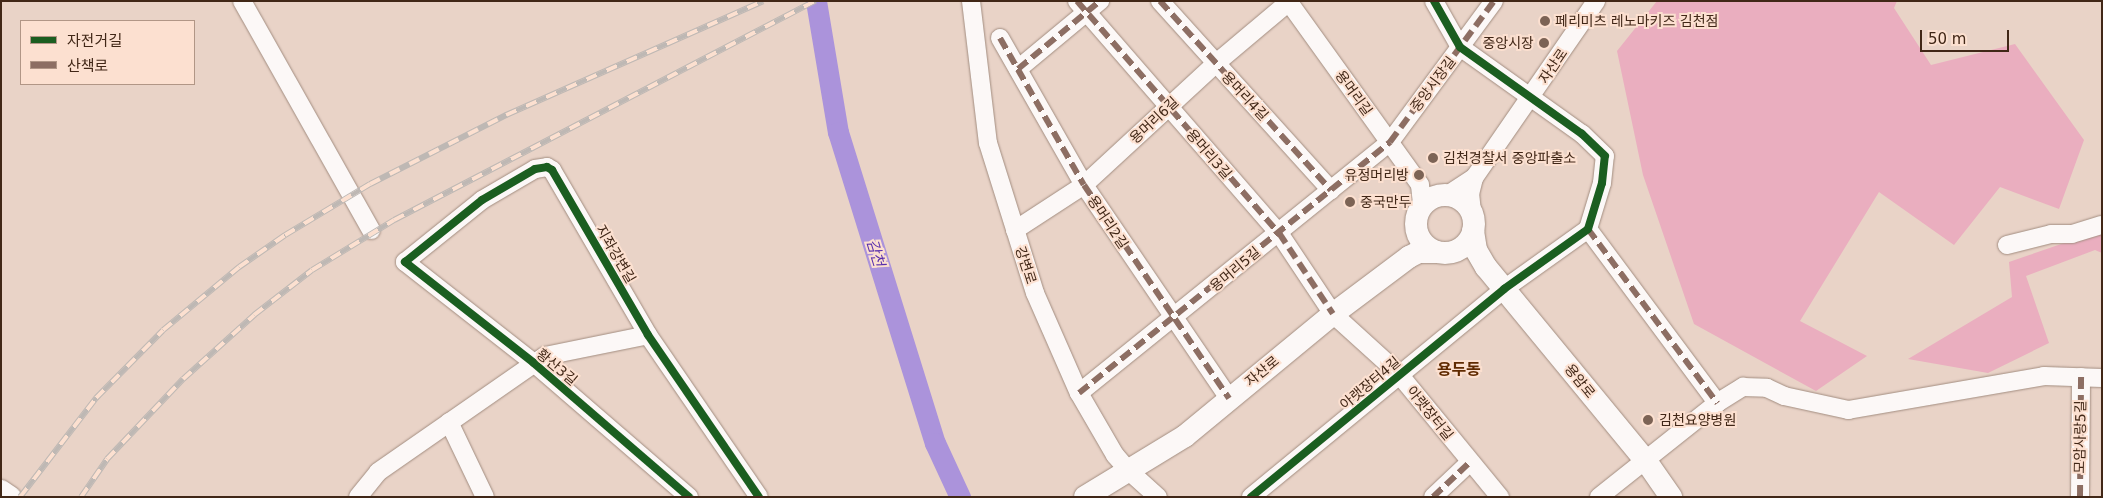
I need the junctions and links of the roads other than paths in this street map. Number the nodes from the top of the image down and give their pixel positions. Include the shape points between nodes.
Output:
1 (242, 1) edge
2 (971, 1) edge
3 (1160, 1) edge
4 (1434, 1) edge
5 (1494, 1) edge
6 (1596, 1) edge
7 (1289, 2) edge
8 (1088, 5) edge
9 (1000, 38) dead end
10 (1460, 47) junction
11 (1215, 64) junction
12 (1018, 69) junction
13 (1532, 98) junction
14 (1168, 108) junction
15 (1390, 142) junction
16 (1474, 178) junction
17 (1084, 185) junction
18 (1331, 190) junction
19 (1433, 195) junction
20 (1473, 221) junction
21 (2102, 225) edge
22 (1588, 229) junction
23 (371, 230) dead end
24 (1015, 230) junction
25 (1417, 232) junction
26 (1279, 233) junction
27 (2007, 245) dead end
28 (1445, 252) junction
29 (1409, 257) junction
30 (405, 262) joint
31 (1486, 267) junction
32 (1504, 289) junction
33 (1333, 314) junction
34 (1174, 320) junction
35 (648, 335) junction
36 (534, 363) junction
37 (1399, 374) junction
38 (2081, 377) junction
39 (2102, 378) edge
40 (1079, 393) junction
41 (1229, 398) junction
42 (1717, 403) junction
43 (450, 422) junction
44 (1646, 461) junction
45 (1470, 462) junction
46 (1120, 477) junction
47 (1, 491) edge
48 (10, 497) edge
49 (358, 497) edge
50 (485, 497) edge
51 (689, 497) edge
52 (759, 497) edge
53 (1085, 497) edge
54 (1158, 497) edge
55 (1251, 497) edge
56 (1433, 497) edge
57 (1500, 497) edge
58 (1599, 497) edge
59 (1671, 497) edge
60 (2080, 497) edge

1 - 23 street
2 - 24 street, 강변로 via 988,143
3 - 11 street, 용머리4길
4 - 10 street
5 - 10 street, 중앙시장길
6 - 13 street, 자산로
7 - 11 street, 용머리6길
7 - 15 street, 용머리길
8 - 12 street
8 - 14 street, 용머리3길
9 - 12 street, 용머리2길
10 - 13 street
10 - 15 street, 중앙시장길
11 - 14 street, 용머리6길
11 - 18 street, 용머리4길
12 - 17 street, 용머리2길
13 - 16 street, 자산로
13 - 22 street via 1582,134 1605,156 1602,184
14 - 17 street, 용머리6길
14 - 26 street, 용머리3길
15 - 18 street, 용머리5길
15 - 19 street, 용머리길
16 - 19 street
16 - 20 street via 1470,194
17 - 24 street, 용머리6길
17 - 34 street, 용머리2길
18 - 26 street, 용머리5길
19 - 20 main road via 1466,203
19 - 25 main road via 1417,214
20 - 28 main road via 1469,240
20 - 31 main road via 1476,250
21 - 27 street via 2072,234 2051,234
22 - 32 street, 아랫장터4길
22 - 42 street
24 - 40 street, 강변로 via 1036,293
25 - 28 main road via 1421,241
25 - 29 main road
26 - 33 street, 용머리3길
26 - 34 street, 용머리5길
28 - 29 main road via 1419,252
28 - 31 main road via 1466,254
29 - 33 main road, 자산로
30 - 35 street, 지좌강변길 via 482,200 535,169 547,167 556,174
30 - 36 street, 황산3길
31 - 32 main road, 용암로
32 - 37 street, 아랫장터4길
32 - 44 main road, 용암로
33 - 37 street, 아랫장터길
33 - 41 main road, 자산로
34 - 40 street, 용머리5길
34 - 41 street, 용머리2길
35 - 36 street via 545,356
35 - 52 street, 지좌강변길
36 - 43 street
36 - 51 street, 황산3길
37 - 45 street, 아랫장터길
37 - 55 street, 아랫장터4길
38 - 39 street
38 - 42 street via 2044,376 1848,410 1784,396 1767,388 1743,387
38 - 60 street, 모암사랑5길
40 - 46 street, 강변로
41 - 46 main road, 자산로 via 1185,436
42 - 44 street
43 - 49 street via 378,472
43 - 50 street
44 - 58 street
44 - 59 main road, 용암로
45 - 56 street
45 - 57 street, 아랫장터길
46 - 53 main road, 자산로
46 - 54 street, 강변로
47 - 48 main road

